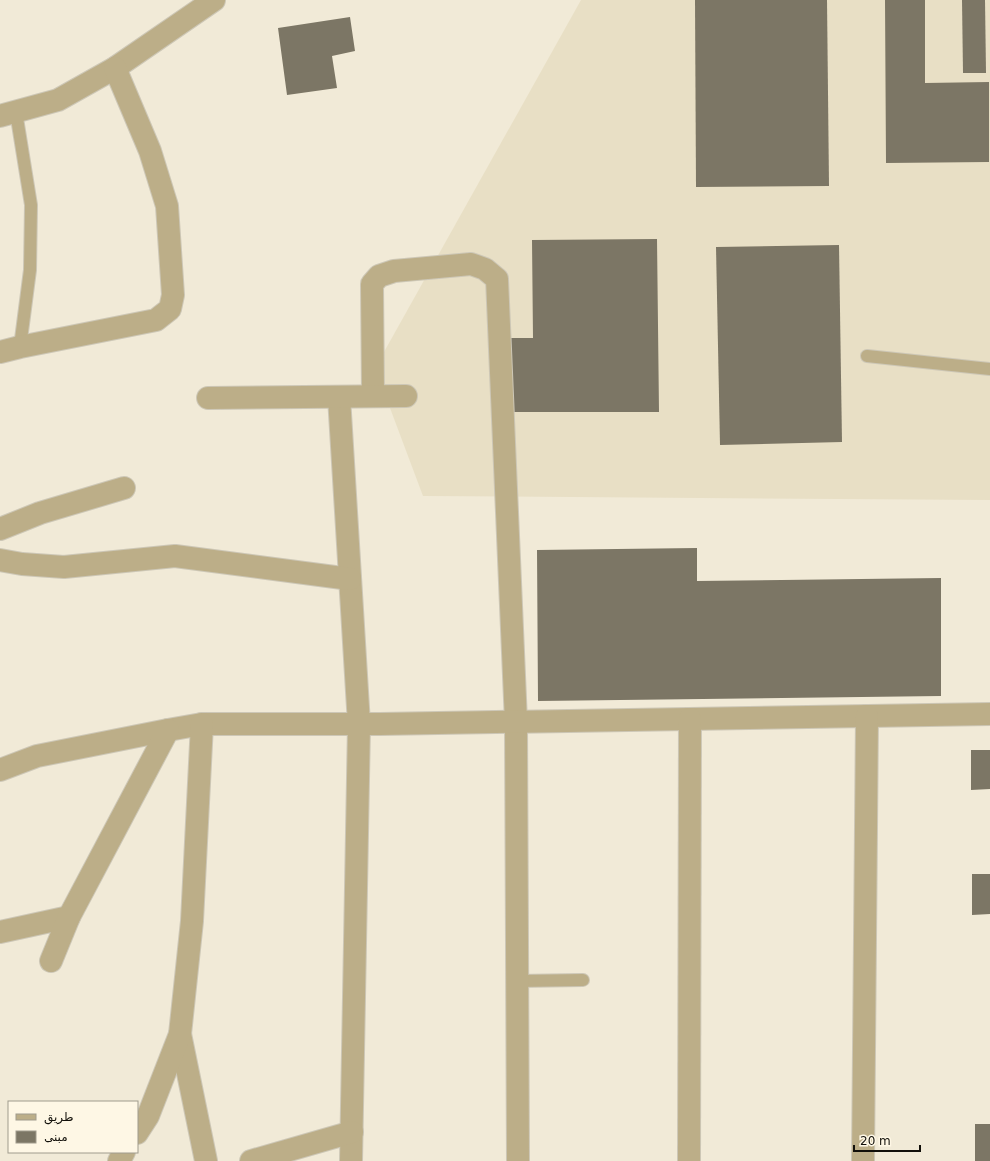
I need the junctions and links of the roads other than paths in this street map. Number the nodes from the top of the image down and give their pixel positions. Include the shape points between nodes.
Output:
1 (214, 0) edge
2 (115, 68) junction
3 (8, 114) edge
4 (10, 349) edge
5 (867, 356) dead end
6 (990, 369) edge
7 (373, 396) junction
8 (406, 396) dead end
9 (339, 397) junction
10 (208, 398) dead end
11 (124, 488) dead end
12 (0, 529) edge
13 (0, 560) edge
14 (350, 579) junction
15 (990, 714) edge
16 (867, 716) junction
17 (690, 719) junction
18 (516, 722) junction
19 (202, 724) junction
20 (359, 724) junction
21 (168, 730) junction
22 (0, 770) edge
23 (69, 917) junction
24 (0, 932) edge
25 (51, 961) dead end
26 (583, 980) dead end
27 (517, 981) junction
28 (180, 1034) junction
29 (138, 1131) edge
30 (352, 1132) junction
31 (206, 1161) edge
32 (251, 1161) edge
33 (352, 1161) edge
34 (518, 1161) edge
35 (689, 1161) edge
36 (863, 1161) edge

1 - 2 street
2 - 3 street via 58,100
2 - 4 street via 150,150 167,206 173,295 170,309 156,320
3 - 4 lane via 31,205 30,270
5 - 6 lane
7 - 8 street
7 - 9 street
7 - 18 street via 372,284 379,276 394,271 472,264 485,269 497,279
9 - 10 street
9 - 14 street
11 - 12 street via 40,513
13 - 14 street via 64,567 175,556
14 - 20 street
15 - 16 street
16 - 17 street
16 - 36 street
17 - 18 street
17 - 35 street
18 - 20 street
18 - 27 street
19 - 20 street
19 - 21 street
19 - 28 street via 192,921
20 - 30 street
21 - 22 street via 37,756
21 - 23 street
23 - 24 street
23 - 25 street
26 - 27 lane
27 - 34 street
28 - 29 street via 148,1116
28 - 31 street
30 - 32 street
30 - 33 street

